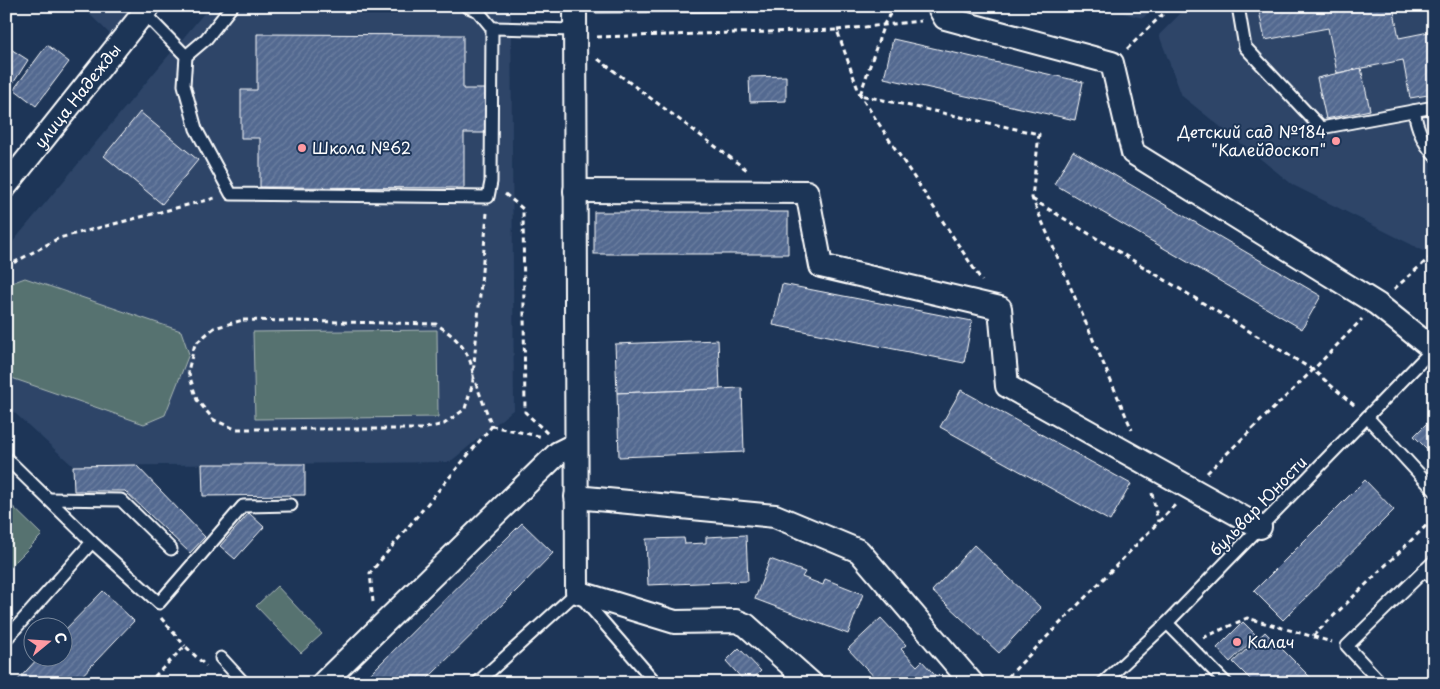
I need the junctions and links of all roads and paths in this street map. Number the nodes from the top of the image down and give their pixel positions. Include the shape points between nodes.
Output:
1 (232, 6) edge
2 (466, 6) edge
3 (575, 6) edge
4 (895, 6) edge
5 (1171, 6) edge
6 (1238, 6) edge
7 (146, 9) edge
8 (941, 12) edge
9 (884, 24) junction
10 (492, 28) junction
11 (837, 30) junction
12 (577, 34) junction
13 (186, 56) junction
14 (1112, 63) junction
15 (860, 95) junction
16 (1434, 107) edge
17 (1414, 110) junction
18 (1434, 155) edge
19 (491, 182) junction
20 (6, 186) edge
21 (576, 191) junction
22 (778, 192) junction
23 (231, 194) junction
24 (488, 197) junction
25 (1032, 198) junction
26 (1434, 254) edge
27 (6, 267) edge
28 (1377, 304) junction
29 (1000, 308) junction
30 (1434, 348) edge
31 (1313, 370) junction
32 (473, 376) junction
33 (1367, 417) junction
34 (492, 426) junction
35 (576, 444) junction
36 (6, 458) edge
37 (1146, 463) junction
38 (1191, 488) junction
39 (1434, 490) edge
40 (576, 497) junction
41 (49, 499) junction
42 (291, 505) dead end
43 (1434, 518) edge
44 (1158, 522) junction
45 (1260, 527) junction
46 (92, 542) junction
47 (171, 550) dead end
48 (1434, 561) edge
49 (1424, 570) junction
50 (1434, 579) edge
51 (577, 592) junction
52 (374, 610) dead end
53 (159, 617) dead end
54 (1166, 623) junction
55 (1313, 636) junction
56 (6, 639) edge
57 (1188, 645) junction
58 (185, 646) junction
59 (1347, 646) junction
60 (221, 658) dead end
61 (210, 670) dead end
62 (804, 680) edge
63 (148, 683) edge
64 (244, 683) edge
65 (323, 683) edge
66 (477, 683) edge
67 (656, 683) edge
68 (972, 683) edge
69 (1002, 683) edge
70 (1103, 683) edge
71 (1226, 683) edge
72 (1380, 683) edge

1 - 13 lane via 206,38
2 - 10 lane via 478,11
3 - 12 street
4 - 9 path
5 - 14 path
6 - 17 lane via 1245,47 1321,128
7 - 13 lane
7 - 20 street, улица Надежды
8 - 9 path
8 - 14 street
9 - 11 path
9 - 15 path
10 - 12 lane
10 - 19 lane
11 - 12 path
11 - 15 path
12 - 21 street
12 - 22 path via 593,56
13 - 23 lane via 184,84 196,129
14 - 28 street via 1134,153
15 - 25 path via 1039,134
15 - 29 path
16 - 17 lane
17 - 18 lane via 1424,145
19 - 24 lane
19 - 34 path via 523,209 525,412 553,439
21 - 22 street
21 - 35 street
22 - 29 street via 807,192 821,266
23 - 24 lane
23 - 27 path via 59,238
24 - 32 path
25 - 31 path
25 - 37 path
26 - 28 path
28 - 30 street
28 - 31 path
29 - 37 street via 1007,386
30 - 33 lane, бульвар Юности
31 - 33 path
31 - 38 path
32 - 32 path via 465,410 444,424 422,429 235,429 214,420 197,400 188,371 195,344 214,328 253,320 436,324 453,335 466,350
32 - 34 path
33 - 39 lane
33 - 45 lane, бульвар Юности
34 - 52 path via 370,572
35 - 40 street
35 - 65 street via 558,453
36 - 41 lane
37 - 38 street
37 - 44 path
38 - 44 path
38 - 45 street
40 - 51 street
40 - 68 street via 775,516 859,551
41 - 46 lane
41 - 47 lane via 121,500
42 - 46 lane via 243,506 159,603
43 - 55 path
44 - 69 path
45 - 54 lane, бульвар Юности
46 - 56 lane
48 - 49 lane
49 - 50 lane
49 - 59 lane
51 - 62 street via 675,622 736,621 746,624
51 - 66 lane
51 - 67 lane
53 - 58 path
54 - 57 lane
54 - 70 lane, бульвар Юности
55 - 57 path via 1247,618
55 - 59 path
57 - 71 lane
58 - 61 path
58 - 63 path
59 - 72 lane
60 - 64 lane

